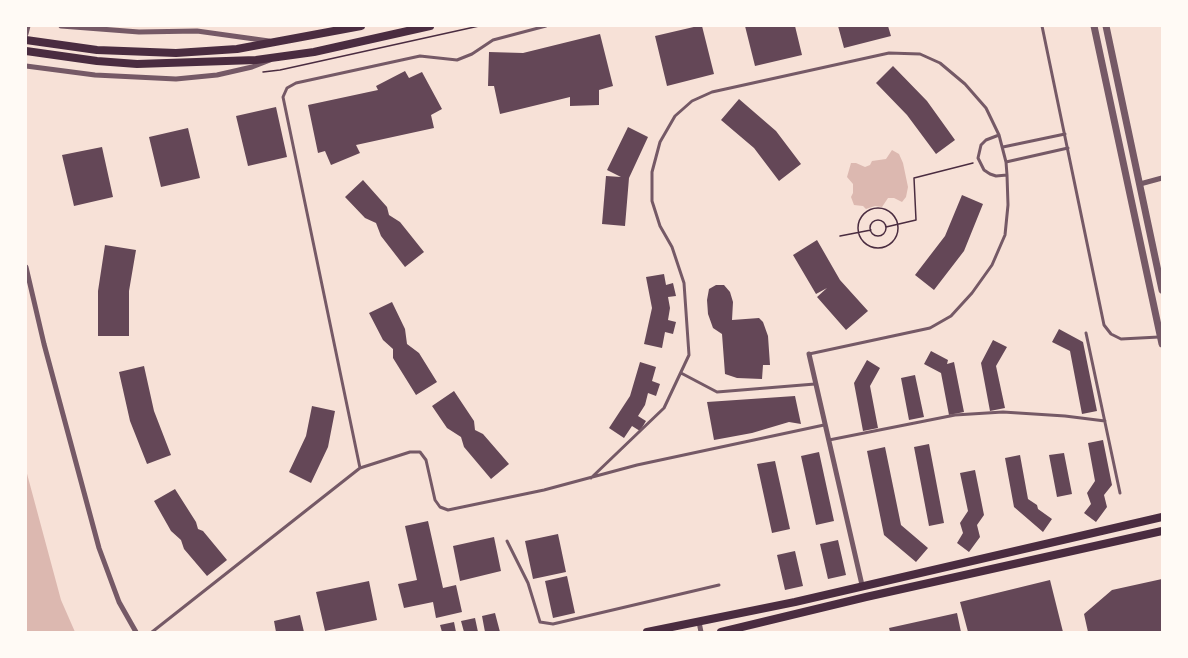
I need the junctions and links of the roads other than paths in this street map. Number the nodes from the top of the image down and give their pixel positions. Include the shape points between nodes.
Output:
1 (28, 26) edge
2 (61, 26) edge
3 (361, 26) edge
4 (430, 26) edge
5 (546, 26) edge
6 (1042, 26) edge
7 (1094, 26) edge
8 (1106, 26) edge
9 (26, 34) edge
10 (26, 40) edge
11 (274, 42) junction
12 (26, 51) edge
13 (276, 58) junction
14 (26, 66) edge
15 (999, 135) junction
16 (1065, 135) junction
17 (1003, 147) junction
18 (1068, 148) junction
19 (1006, 162) junction
20 (1007, 175) junction
21 (1162, 178) edge
22 (1140, 184) junction
23 (26, 267) edge
24 (1162, 290) edge
25 (1086, 333) dead end
26 (1162, 341) edge
27 (810, 354) joint
28 (681, 373) junction
29 (816, 384) junction
30 (1105, 421) junction
31 (825, 425) junction
32 (829, 440) junction
33 (360, 468) junction
34 (591, 478) junction
35 (1120, 493) dead end
36 (1162, 517) edge
37 (1162, 531) edge
38 (507, 541) dead end
39 (720, 585) dead end
40 (862, 585) junction
41 (699, 622) junction
42 (136, 633) edge
43 (152, 633) edge
44 (647, 633) edge
45 (701, 633) edge
46 (721, 633) edge

1 - 9 street
2 - 11 street via 139,32 197,31
3 - 11 main road
4 - 13 main road
5 - 33 lane via 493,40 457,60 420,57 286,88 283,97
6 - 16 lane
7 - 26 street
8 - 22 street
10 - 11 main road via 97,50 176,53
12 - 13 main road via 97,61 176,64
13 - 14 street via 228,73 176,79 95,75
15 - 17 lane
15 - 20 lane via 981,145 980,162 990,174
15 - 28 lane via 986,108 965,84 940,63 920,54 889,53 712,92 692,101 675,116 665,133 652,172 652,201 684,283 689,355
16 - 17 lane
16 - 18 lane
17 - 19 lane
18 - 19 lane
18 - 26 lane via 1104,325 1121,339
19 - 20 lane
20 - 27 lane via 1005,235 992,265 951,316 930,328
21 - 22 street
22 - 24 street
23 - 42 street via 99,548 118,602
25 - 30 lane
27 - 29 street
28 - 29 lane via 717,392
28 - 34 lane via 664,408
29 - 31 street
30 - 32 lane via 1003,412 955,415
30 - 35 lane
31 - 32 street
31 - 34 lane
32 - 40 street
33 - 34 lane via 420,452 426,460 435,500 448,510
33 - 43 lane
36 - 40 main road
37 - 46 main road
38 - 39 lane via 528,583 540,622 553,624
40 - 41 main road
41 - 44 main road
41 - 45 street

